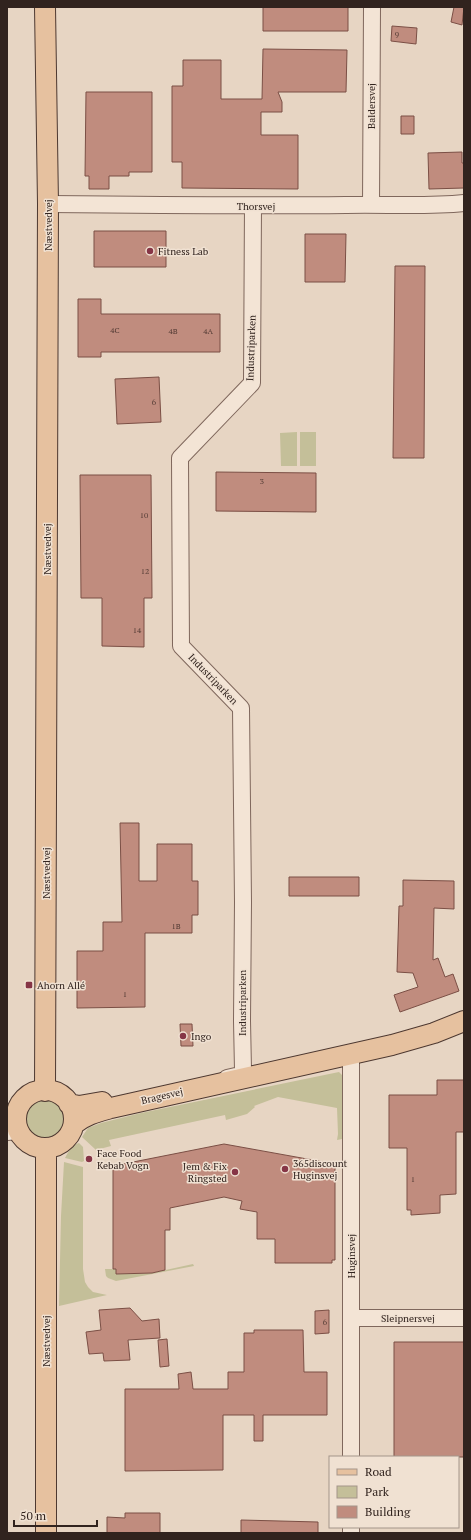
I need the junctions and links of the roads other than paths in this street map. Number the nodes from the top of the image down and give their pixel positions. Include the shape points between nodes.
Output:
1 (46, 7) edge
2 (372, 7) edge
3 (464, 203) edge
4 (48, 204) junction
5 (371, 205) junction
6 (253, 206) junction
7 (464, 1021) edge
8 (351, 1055) junction
9 (248, 1073) junction
10 (45, 1091) junction
11 (69, 1104) junction
12 (74, 1124) junction
13 (12, 1126) edge
14 (46, 1148) junction
15 (351, 1318) junction
16 (464, 1318) edge
17 (351, 1456) edge
18 (46, 1533) edge

1 - 4 main road, Næstvedvej
2 - 5 street, Baldersvej
3 - 5 street, Thorsvej via 438,206
4 - 6 street, Thorsvej
4 - 10 main road, Næstvedvej
5 - 6 street, Thorsvej
6 - 9 street, Industriparken via 252,383 180,458 181,646 241,708 242,1021
7 - 8 main road, Bragesvej via 392,1045
8 - 9 main road, Bragesvej
8 - 15 street, Huginsvej
9 - 11 main road, Bragesvej via 203,1078 116,1101 79,1106
9 - 12 main road, Bragesvej via 88,1114
10 - 11 main road via 61,1095
10 - 13 main road via 32,1094 25,1099
11 - 12 main road
12 - 14 main road via 66,1140
13 - 14 main road via 32,1145
14 - 18 main road, Næstvedvej
15 - 16 street, Sleipnersvej
15 - 17 street, Huginsvej

